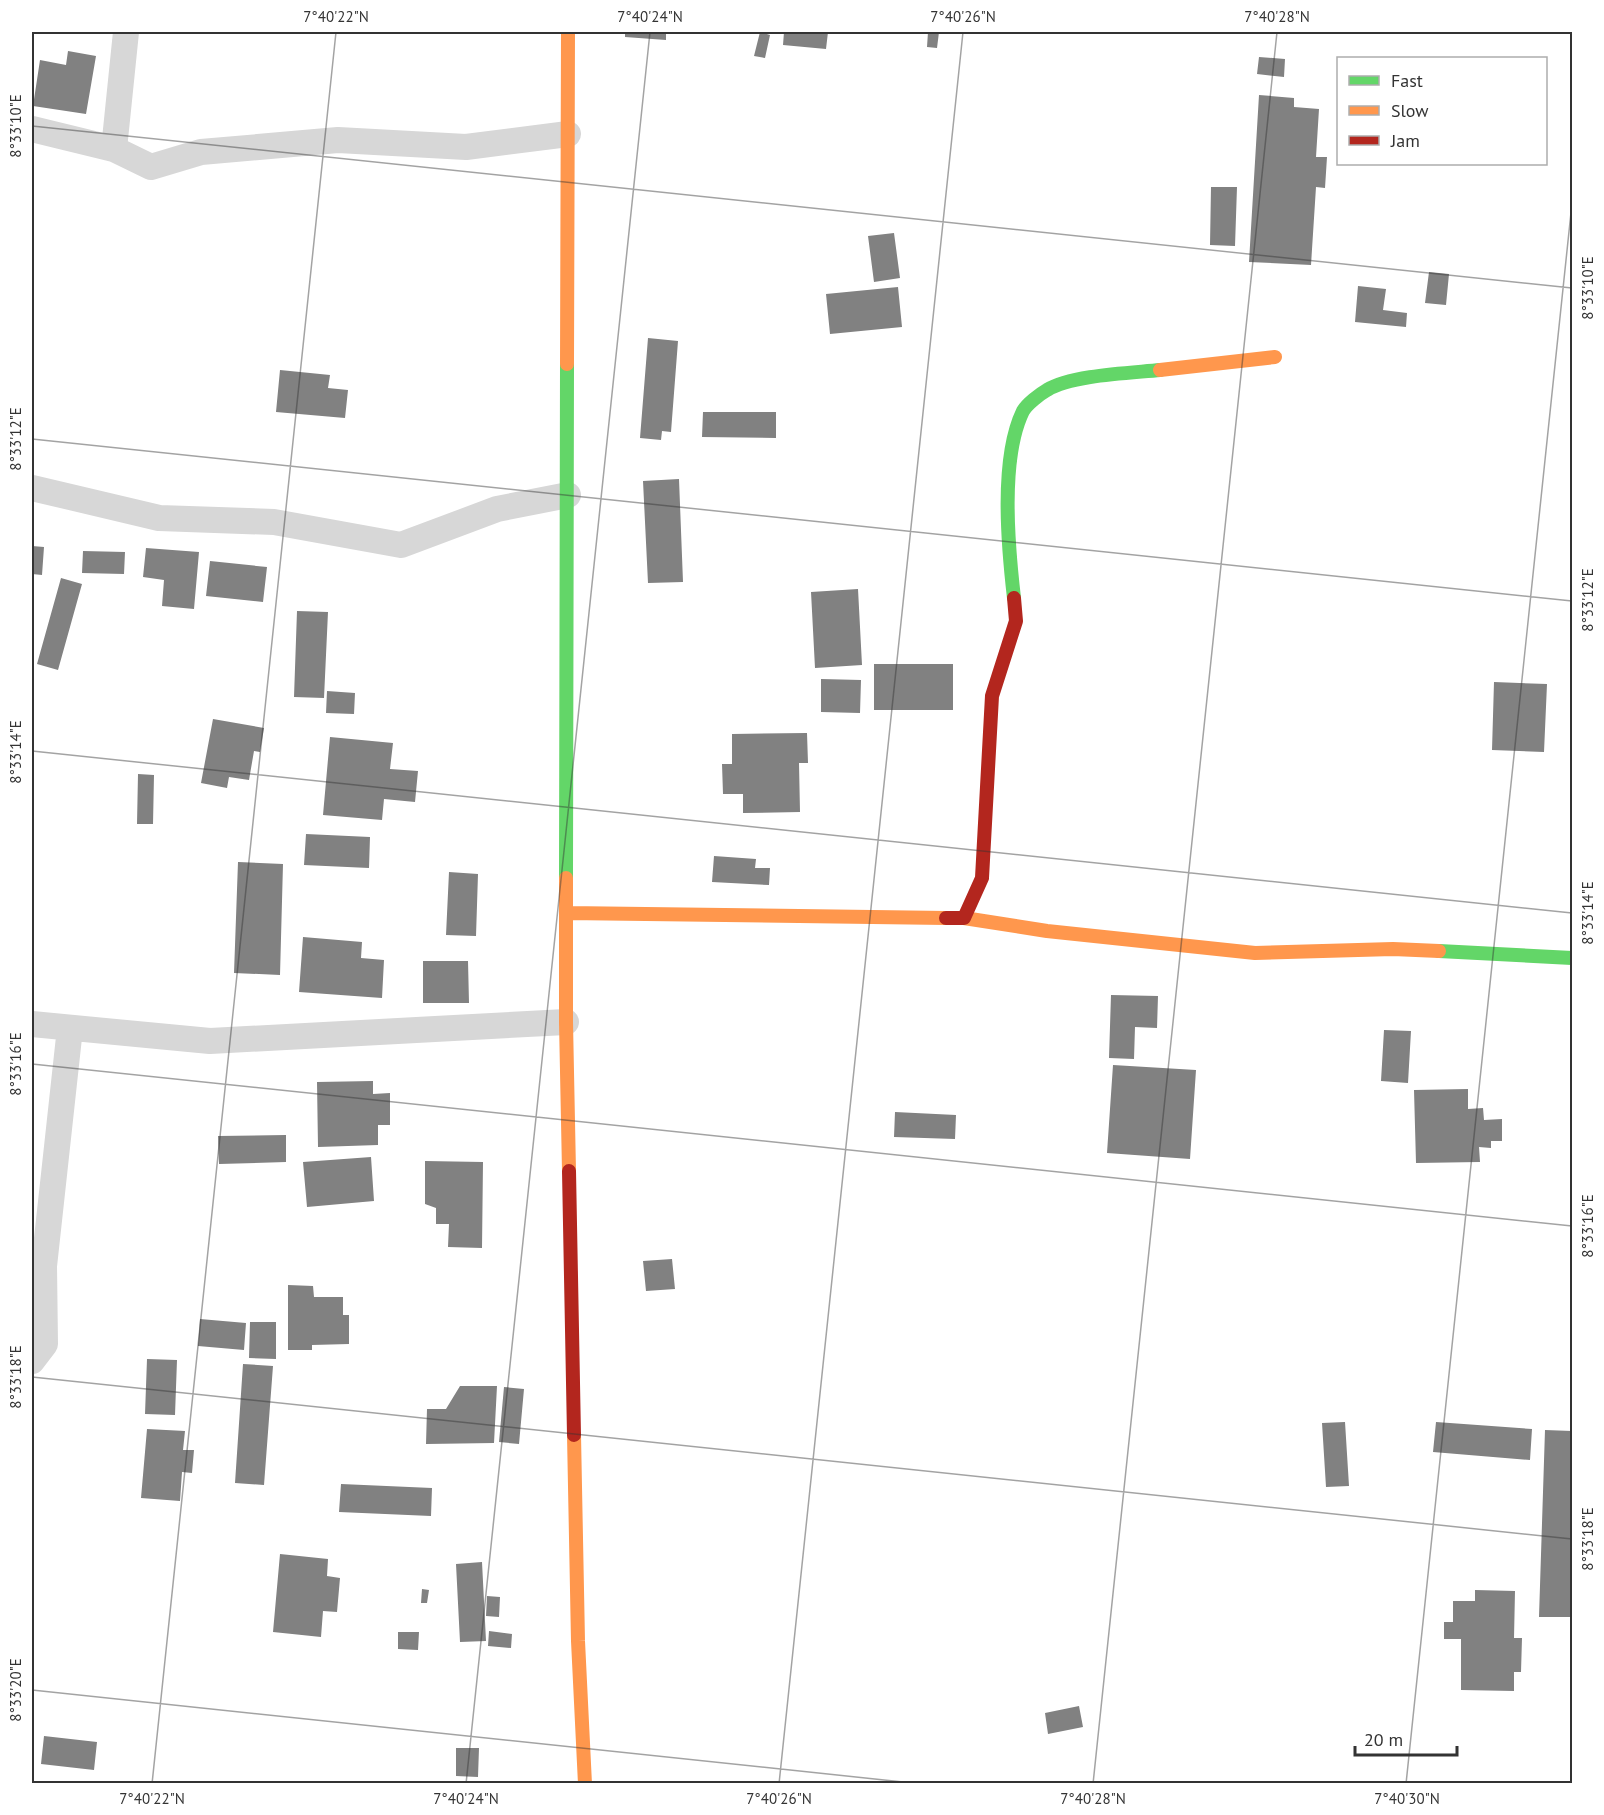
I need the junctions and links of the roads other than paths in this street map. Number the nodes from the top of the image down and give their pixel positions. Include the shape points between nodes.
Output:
1 (126, 32) edge
2 (568, 32) edge
3 (32, 129) edge
4 (568, 134) junction
5 (114, 149) junction
6 (1275, 357) dead end
7 (32, 489) edge
8 (568, 495) junction
9 (567, 913) junction
10 (964, 918) junction
11 (1572, 958) edge
12 (566, 1022) junction
13 (32, 1024) edge
14 (70, 1028) junction
15 (32, 1361) edge
16 (585, 1784) edge

1 - 5 street
2 - 4 street
3 - 5 street
4 - 5 street via 466,147 338,140 201,152 151,166
4 - 8 street
6 - 10 street via 1078,379 1048,389 1024,409 1014,441 1008,486 1016,621 992,696 982,878
7 - 8 street via 159,518 274,522 401,545 497,509
8 - 9 street
9 - 10 street
9 - 12 street
10 - 11 street via 1047,931 1256,953 1392,949
12 - 14 street via 210,1041
12 - 16 street via 578,1641
13 - 14 street
14 - 15 street via 44,1266 45,1344

